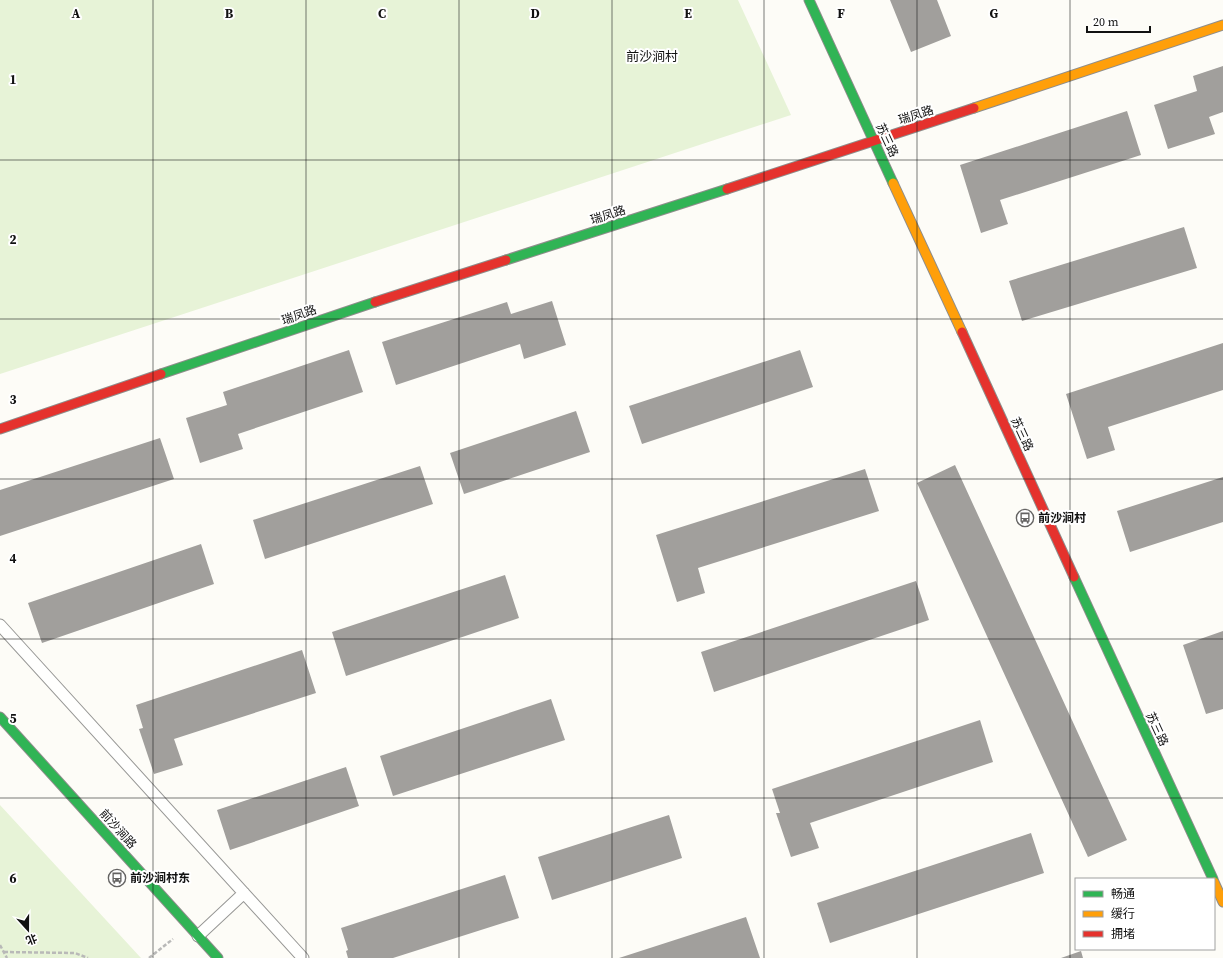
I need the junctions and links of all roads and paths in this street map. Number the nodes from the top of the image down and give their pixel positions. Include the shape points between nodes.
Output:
1 (809, 0) edge
2 (1223, 26) edge
3 (874, 142) junction
4 (0, 428) edge
5 (0, 625) edge
6 (0, 717) edge
7 (1212, 878) edge
8 (1215, 884) edge
9 (244, 893) junction
10 (1223, 902) edge
11 (190, 927) junction
12 (198, 936) junction
13 (0, 945) edge
14 (4, 952) junction
15 (7, 958) edge
16 (88, 958) edge
17 (149, 958) edge
18 (218, 958) edge
19 (303, 958) edge

1 - 3 street, 苏三路
2 - 3 street, 瑞凤路
3 - 4 street, 瑞凤路 via 346,311
3 - 7 street, 苏三路
5 - 9 lane
6 - 11 street, 前沙涧路
8 - 10 street
9 - 12 lane
9 - 19 lane
11 - 12 street, 前沙涧路
11 - 17 path
12 - 18 street, 前沙涧路
13 - 14 path
14 - 15 path
14 - 16 path via 75,952

